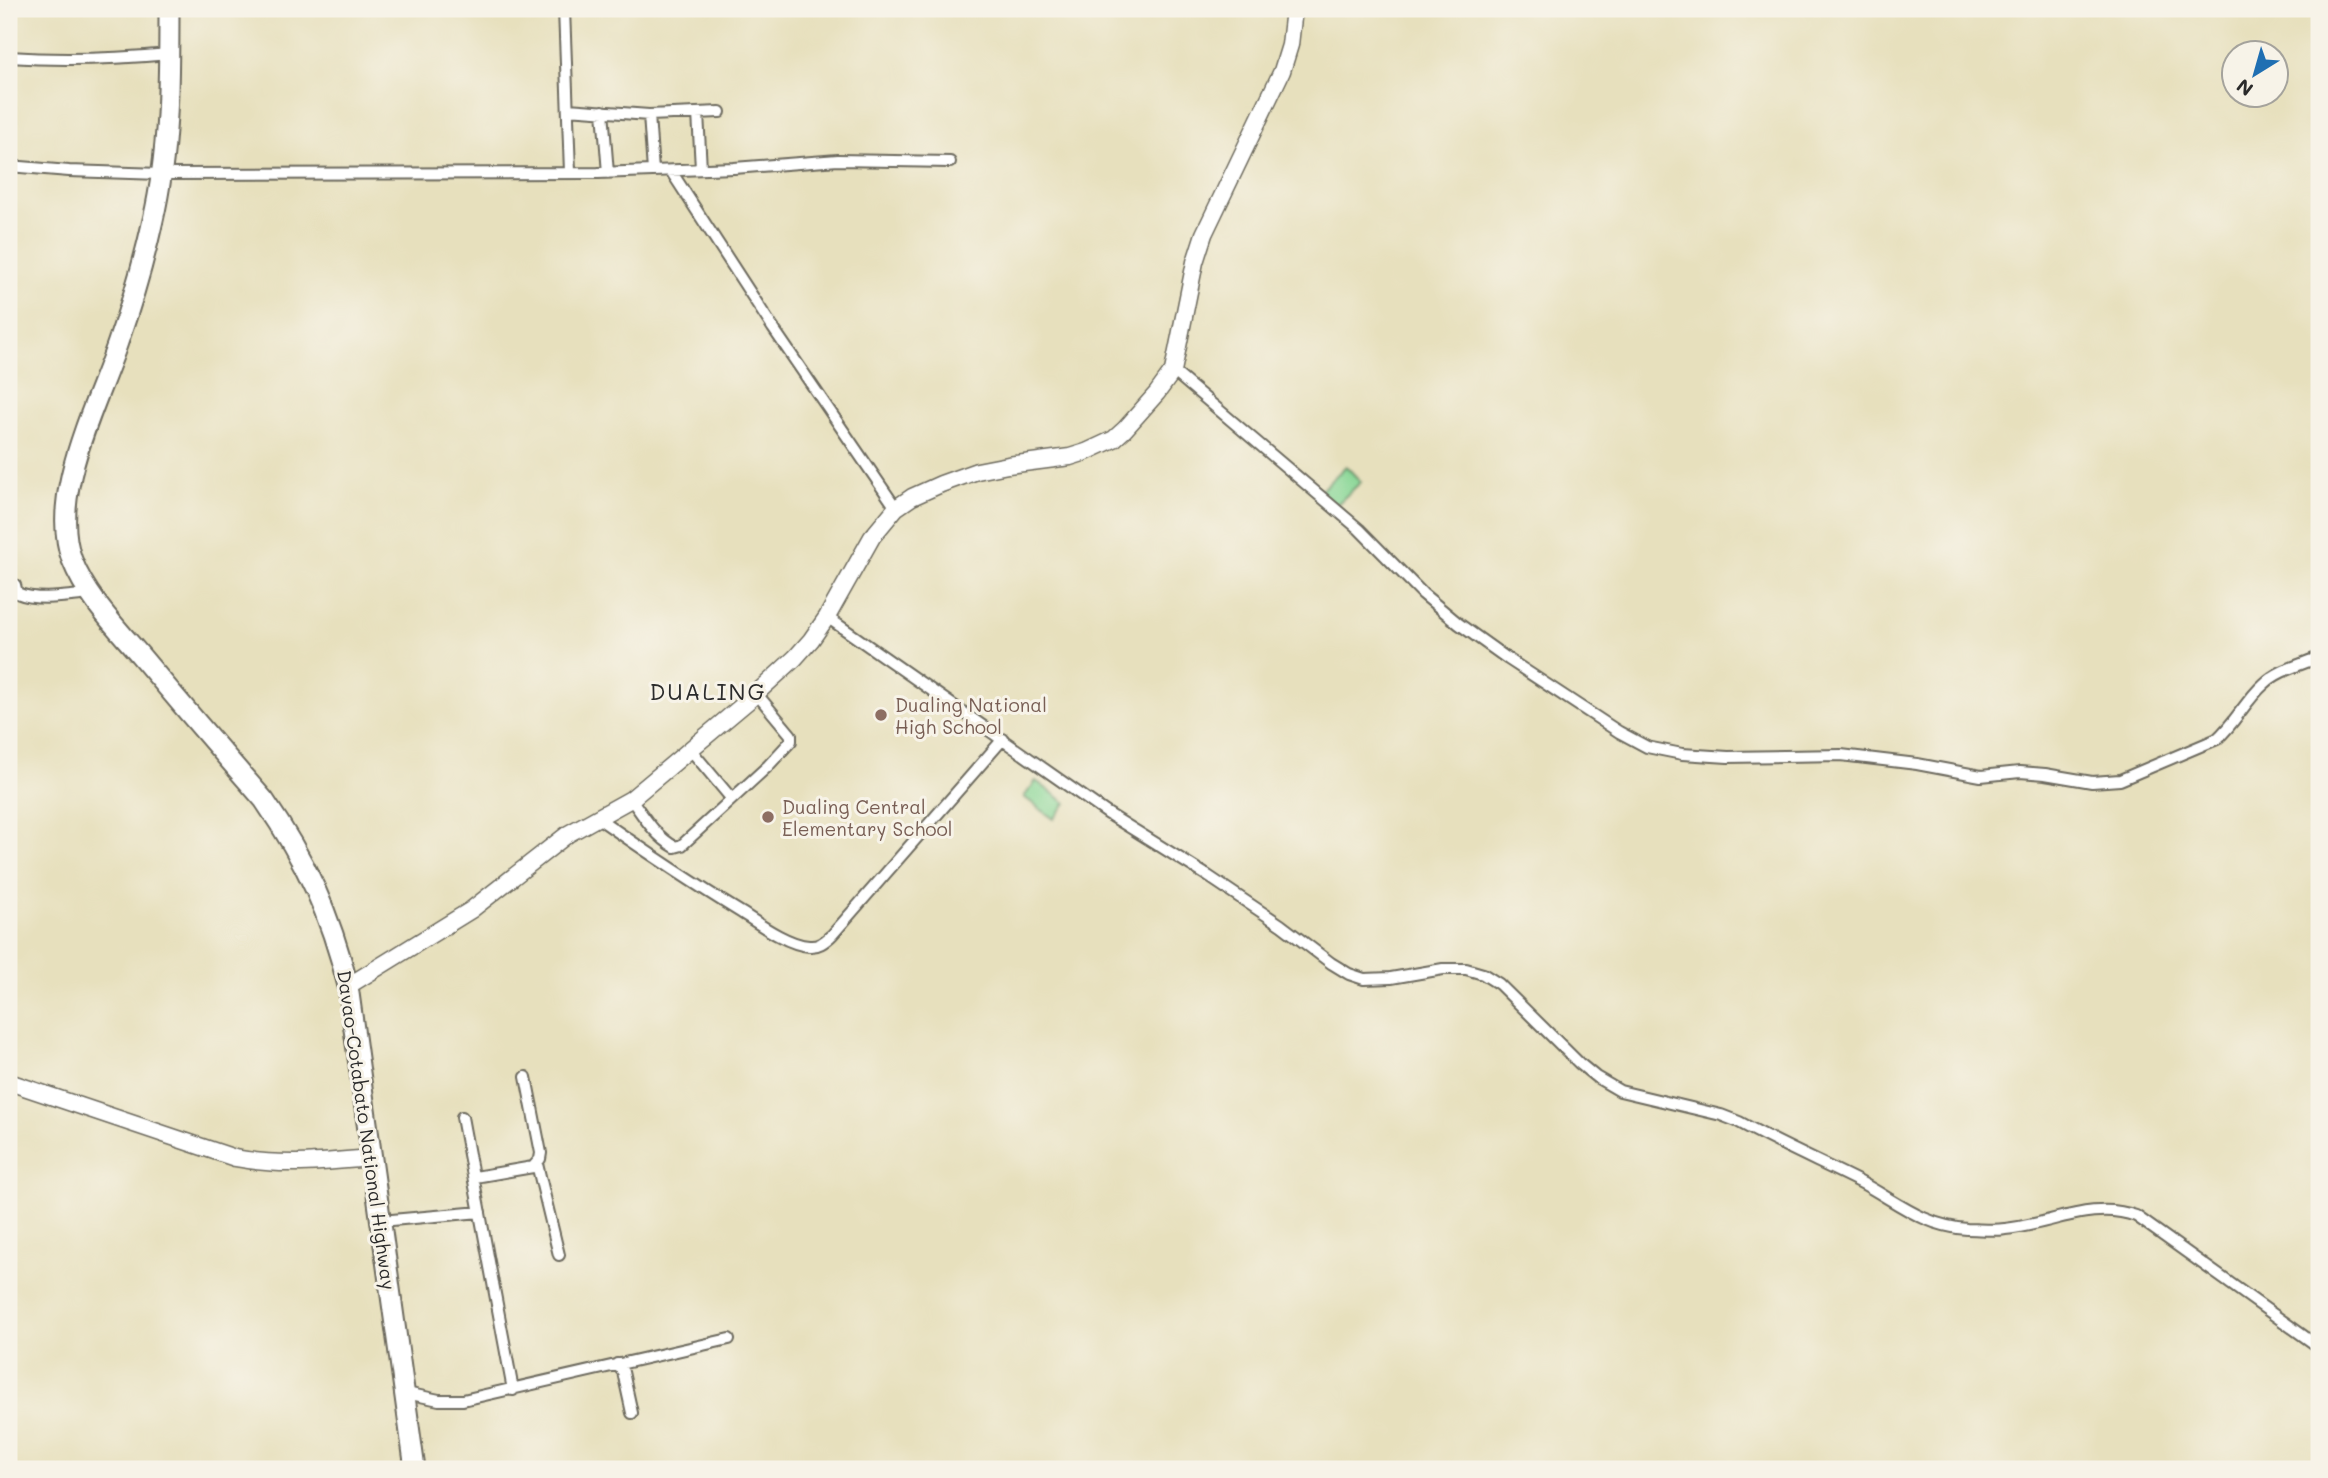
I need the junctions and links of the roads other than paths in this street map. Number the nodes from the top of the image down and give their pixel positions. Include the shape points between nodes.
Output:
1 (169, 9) edge
2 (564, 9) edge
3 (1294, 9) edge
4 (169, 54) junction
5 (9, 57) edge
6 (568, 109) junction
7 (603, 111) junction
8 (720, 112) dead end
9 (698, 113) junction
10 (649, 115) junction
11 (950, 162) dead end
12 (9, 166) edge
13 (701, 169) junction
14 (671, 170) junction
15 (653, 171) junction
16 (570, 172) junction
17 (608, 173) junction
18 (161, 174) junction
19 (1173, 371) junction
20 (897, 508) junction
21 (9, 581) edge
22 (91, 594) junction
23 (827, 617) junction
24 (2319, 657) edge
25 (756, 693) junction
26 (1003, 740) junction
27 (690, 749) junction
28 (731, 798) junction
29 (631, 799) junction
30 (598, 818) junction
31 (348, 986) junction
32 (526, 1077) dead end
33 (9, 1082) edge
34 (462, 1117) dead end
35 (371, 1158) junction
36 (537, 1164) junction
37 (475, 1177) junction
38 (480, 1212) junction
39 (381, 1221) junction
40 (559, 1255) dead end
41 (729, 1339) dead end
42 (2319, 1347) edge
43 (617, 1364) junction
44 (513, 1390) junction
45 (406, 1393) junction
46 (632, 1413) dead end
47 (415, 1469) edge

1 - 4 highway, Davao-Cotabato National Highway
2 - 6 street
3 - 19 street via 1283,71 1204,234
4 - 5 street via 98,59
4 - 18 highway, Davao-Cotabato National Highway
6 - 7 street
6 - 16 street
7 - 10 street
7 - 17 street
8 - 9 street
9 - 10 street
9 - 13 street
10 - 15 street
11 - 13 street via 838,160
12 - 18 street
13 - 14 street
14 - 15 street
14 - 20 street
15 - 17 street
16 - 17 street
16 - 18 street
18 - 22 highway, Davao-Cotabato National Highway via 143,264 67,492 66,532 72,559
19 - 20 street via 1114,439 1070,457 977,471
19 - 24 street via 1359,529 1459,624 1647,747 1728,757 1841,755 1981,776 2020,772 2120,780 2217,739 2265,682
20 - 23 street via 872,537
21 - 22 street via 17,593 28,596
22 - 31 highway, Davao-Cotabato National Highway via 284,829 321,899
23 - 25 street via 795,658
23 - 26 street
25 - 27 street
25 - 28 street via 791,735 791,741
26 - 30 street via 832,935 811,947 760,924
26 - 42 street via 1349,974 1364,979 1443,969 1483,974 1518,1001 1596,1077 1620,1091 1739,1122 1928,1219 1964,1229 2005,1229 2098,1210 2136,1216
27 - 28 street
27 - 29 street
28 - 29 street via 682,845 675,846 654,831
29 - 30 street
30 - 31 street via 554,843 471,910
31 - 35 highway, Davao-Cotabato National Highway
32 - 36 street via 541,1153
33 - 35 street via 235,1158 287,1165
34 - 37 street
35 - 39 highway, Davao-Cotabato National Highway
36 - 37 street
36 - 40 street
37 - 38 street
38 - 39 street
38 - 44 street
39 - 45 highway, Davao-Cotabato National Highway
41 - 43 street
43 - 44 street
43 - 46 street
44 - 45 street via 463,1401
45 - 47 highway, Davao-Cotabato National Highway

